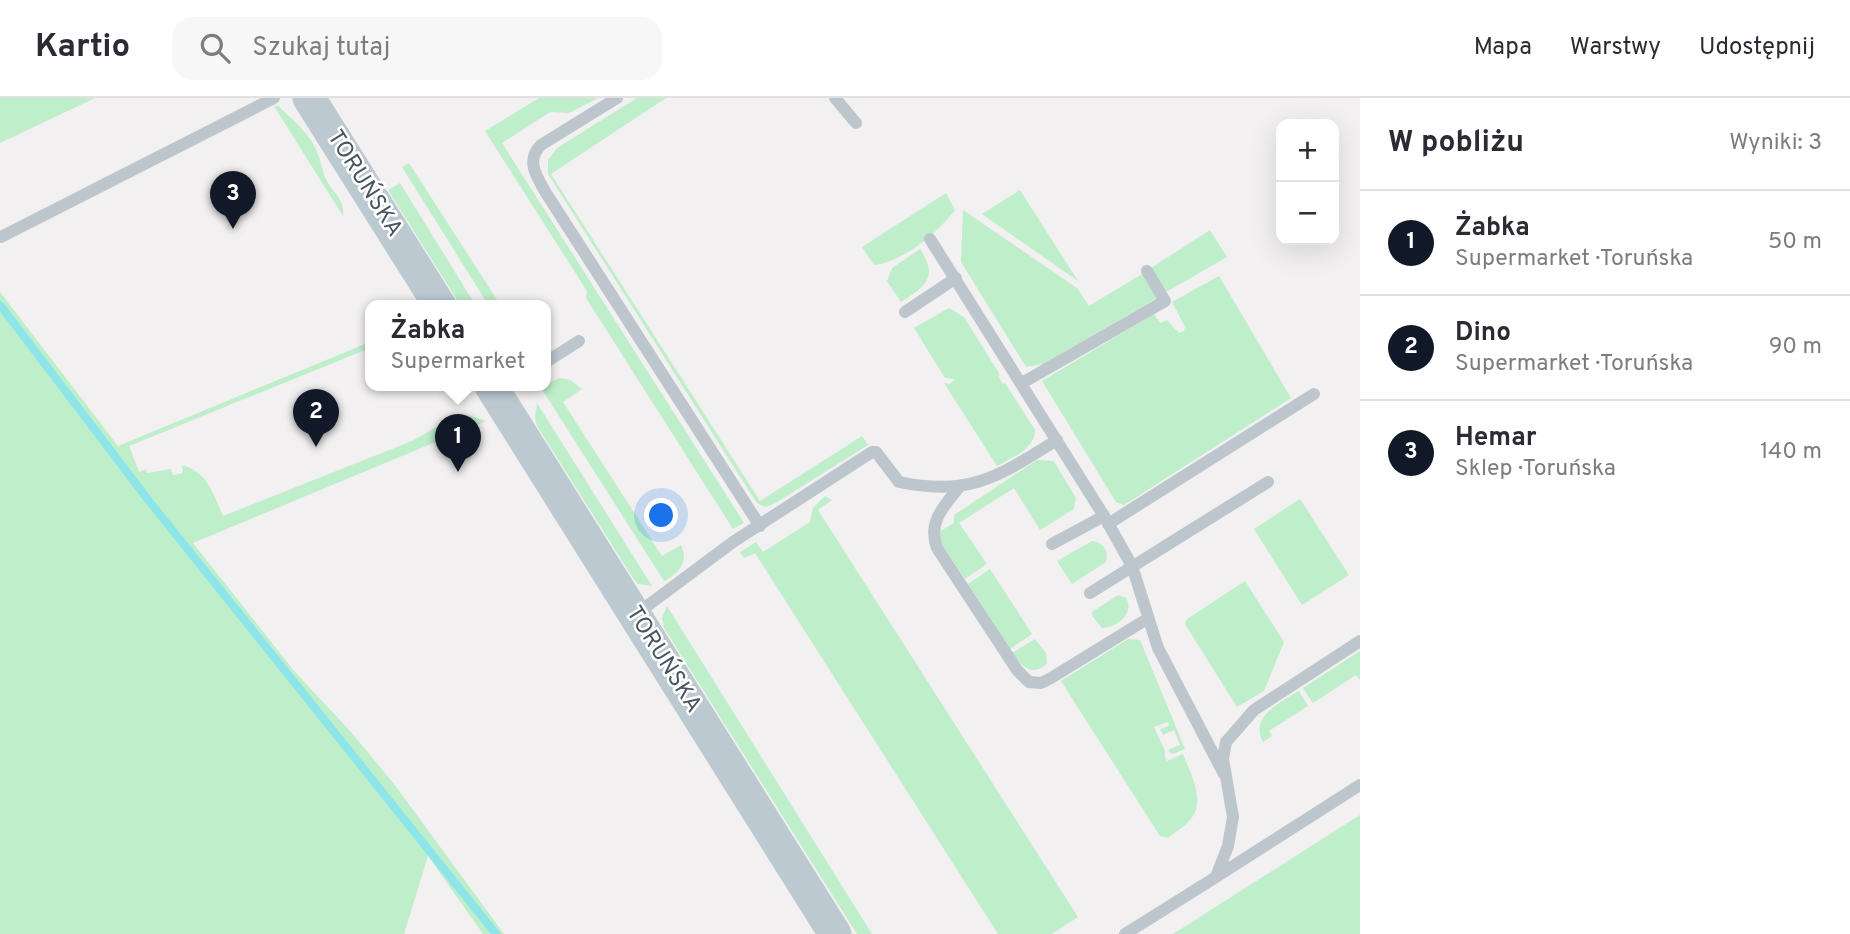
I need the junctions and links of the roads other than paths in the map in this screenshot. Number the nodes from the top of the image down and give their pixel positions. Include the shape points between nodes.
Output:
1 (274, 98) edge
2 (309, 98) edge
3 (617, 98) edge
4 (835, 98) edge
5 (856, 123) dead end
6 (1, 237) edge
7 (930, 239) dead end
8 (1147, 271) dead end
9 (956, 278) junction
10 (436, 300) edge
11 (905, 312) dead end
12 (579, 341) dead end
13 (551, 358) edge
14 (1022, 383) junction
15 (498, 391) edge
16 (1314, 394) dead end
17 (1057, 440) junction
18 (1268, 482) dead end
19 (960, 486) junction
20 (1106, 520) junction
21 (760, 526) junction
22 (1052, 544) dead end
23 (1132, 566) junction
24 (1090, 593) dead end
25 (635, 616) junction
26 (1147, 619) junction
27 (1360, 641) edge
28 (1224, 774) junction
29 (1360, 785) edge
30 (1216, 877) junction
31 (835, 934) edge
32 (1125, 934) edge

1 - 6 lane
2 - 10 street, TORUŃSKA
3 - 21 lane via 541,145 535,151 533,168
4 - 5 lane
7 - 9 lane
8 - 14 lane via 1165,301
9 - 11 lane
9 - 14 lane
12 - 13 lane
14 - 17 lane
15 - 25 street, TORUŃSKA
16 - 20 lane
17 - 19 lane via 997,476
17 - 20 lane
18 - 23 lane
19 - 21 lane via 899,482 872,452
19 - 26 lane via 934,523 933,538 1029,682 1051,678
20 - 22 lane
20 - 23 lane
21 - 25 lane via 705,555
23 - 24 lane
23 - 26 lane
25 - 31 street, TORUŃSKA
26 - 28 lane
27 - 28 lane via 1254,710 1226,742
28 - 30 lane via 1233,817
29 - 30 lane
30 - 32 lane

